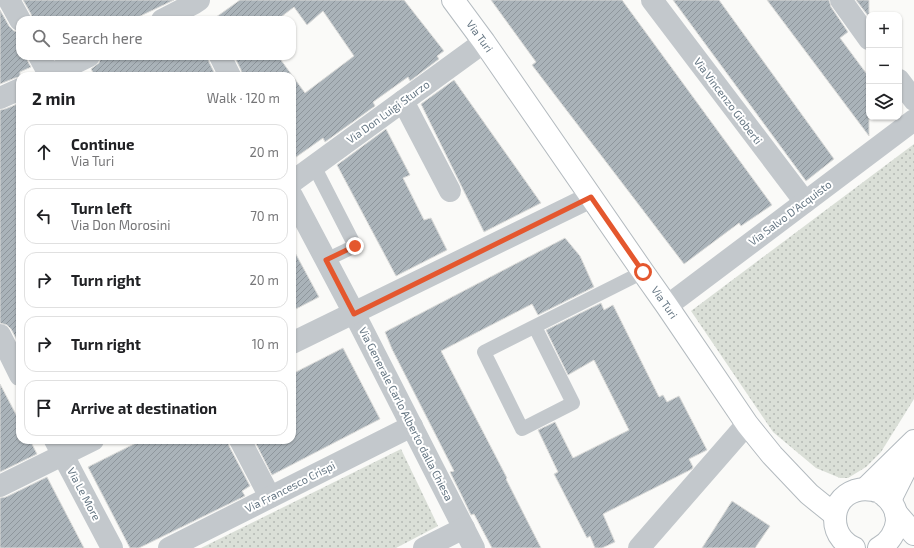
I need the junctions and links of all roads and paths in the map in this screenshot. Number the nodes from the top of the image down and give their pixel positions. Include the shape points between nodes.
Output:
1 (9, 0) edge
2 (452, 0) edge
3 (652, 0) edge
4 (841, 0) edge
5 (196, 6) edge
6 (18, 16) edge
7 (172, 16) edge
8 (866, 34) edge
9 (484, 42) junction
10 (41, 60) edge
11 (81, 60) edge
12 (222, 60) edge
13 (47, 72) edge
14 (57, 72) edge
15 (228, 72) edge
16 (902, 84) edge
17 (16, 91) edge
18 (0, 98) edge
19 (914, 100) edge
20 (403, 101) junction
21 (914, 120) edge
22 (314, 166) junction
23 (296, 179) edge
24 (450, 191) dead end
25 (591, 197) junction
26 (804, 202) junction
27 (296, 204) edge
28 (326, 260) junction
29 (643, 272) junction
30 (667, 306) junction
31 (354, 314) junction
32 (535, 327) junction
33 (296, 341) edge
34 (7, 349) edge
35 (16, 367) edge
36 (747, 424) junction
37 (412, 426) junction
38 (914, 441) edge
39 (74, 444) edge
40 (242, 444) edge
41 (59, 447) edge
42 (914, 452) edge
43 (0, 486) edge
44 (865, 489) junction
45 (270, 497) junction
46 (893, 506) junction
47 (464, 528) junction
48 (914, 534) edge
49 (840, 536) edge
50 (112, 548) edge
51 (169, 548) edge
52 (424, 548) edge
53 (474, 548) edge
54 (639, 548) edge
55 (882, 548) edge

1 - 6 street
2 - 9 street, Via Turi
3 - 26 street, Via Vincenzo Gioberti
4 - 8 street
5 - 7 street
9 - 20 street, Via Don Luigi Sturzo
9 - 25 street, Via Turi
10 - 13 street
11 - 14 street
12 - 15 street
16 - 19 street
17 - 18 street
20 - 22 street, Via Don Luigi Sturzo
20 - 24 street
21 - 26 street, Via Salvo D'Acquisto
22 - 23 street, Via Don Luigi Sturzo
22 - 28 lane via 355,246
25 - 29 street, Via Turi
25 - 31 street
26 - 30 street, Via Salvo D'Acquisto
27 - 28 street, Via Generale Carlo Alberto dalla Chiesa
28 - 31 street, Via Generale Carlo Alberto dalla Chiesa
29 - 30 street, Via Turi
29 - 32 lane
30 - 36 street, Via Turi
31 - 33 street
31 - 37 street, Via Generale Carlo Alberto dalla Chiesa
32 - 32 lane via 484,352 522,429 573,403
34 - 35 street
36 - 49 street, Via Turi via 777,461 809,494
36 - 54 street
37 - 45 street, Via Francesco Crispi
37 - 47 street, Via Generale Carlo Alberto dalla Chiesa
38 - 44 street
39 - 41 street
40 - 45 street
41 - 43 street
41 - 50 street, Via Le More
42 - 46 street
44 - 46 street via 879,492
44 - 49 street via 850,493 838,506
45 - 51 street, Via Francesco Crispi
46 - 48 street
46 - 55 street via 897,521 895,529 893,536
47 - 52 street
47 - 53 street, Via Generale Carlo Alberto dalla Chiesa

